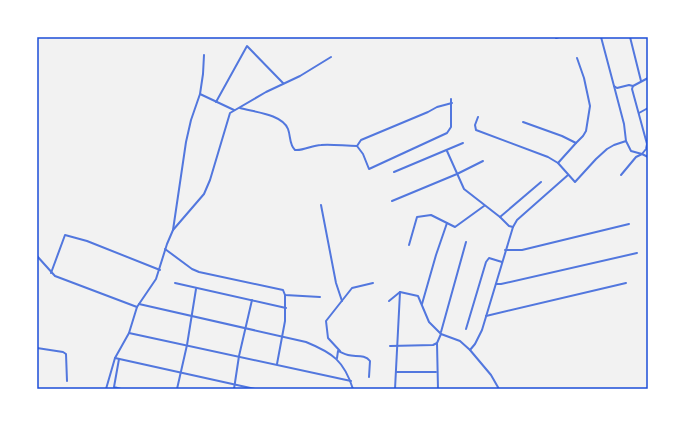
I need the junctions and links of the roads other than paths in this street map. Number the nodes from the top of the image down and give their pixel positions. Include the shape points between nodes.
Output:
1 (600, 37) edge
2 (630, 37) edge
3 (204, 55) dead end
4 (331, 57) dead end
5 (577, 58) dead end
6 (648, 78) edge
7 (641, 81) junction
8 (283, 83) junction
9 (614, 86) junction
10 (633, 86) junction
11 (200, 94) junction
12 (451, 99) dead end
13 (216, 102) junction
14 (452, 103) junction
15 (240, 108) junction
16 (648, 108) edge
17 (234, 110) junction
18 (638, 113) junction
19 (478, 117) dead end
20 (523, 122) dead end
21 (626, 141) junction
22 (463, 143) dead end
23 (576, 143) junction
24 (357, 146) junction
25 (447, 151) junction
26 (642, 154) junction
27 (648, 157) edge
28 (482, 161) dead end
29 (558, 163) junction
30 (394, 172) dead end
31 (457, 174) junction
32 (568, 175) junction
33 (621, 175) dead end
34 (541, 182) dead end
35 (392, 201) dead end
36 (320, 205) dead end
37 (484, 206) junction
38 (500, 217) junction
39 (447, 222) junction
40 (629, 224) dead end
41 (513, 227) junction
42 (173, 230) junction
43 (466, 242) dead end
44 (409, 245) dead end
45 (165, 249) junction
46 (505, 250) junction
47 (637, 253) dead end
48 (37, 256) edge
49 (502, 262) junction
50 (160, 270) junction
51 (52, 273) junction
52 (175, 283) dead end
53 (373, 283) dead end
54 (626, 283) dead end
55 (496, 284) junction
56 (196, 289) junction
57 (400, 292) junction
58 (285, 295) junction
59 (320, 297) dead end
60 (252, 300) junction
61 (342, 301) junction
62 (389, 301) dead end
63 (139, 304) junction
64 (422, 305) junction
65 (137, 307) junction
66 (286, 308) junction
67 (191, 316) junction
68 (486, 316) junction
69 (245, 329) junction
70 (466, 329) dead end
71 (130, 333) junction
72 (441, 333) junction
73 (282, 336) junction
74 (437, 343) junction
75 (187, 345) junction
76 (390, 346) dead end
77 (397, 346) junction
78 (37, 348) edge
79 (470, 350) junction
80 (340, 351) junction
81 (239, 356) junction
82 (115, 358) junction
83 (337, 358) junction
84 (118, 359) junction
85 (277, 364) junction
86 (396, 372) junction
87 (436, 372) junction
88 (181, 373) junction
89 (369, 377) dead end
90 (67, 381) dead end
91 (351, 381) junction
92 (235, 385) junction
93 (106, 389) edge
94 (121, 389) edge
95 (177, 389) edge
96 (234, 389) edge
97 (255, 389) edge
98 (353, 389) edge
99 (395, 389) edge
100 (438, 389) edge
101 (499, 389) edge

1 - 9 street
2 - 7 street
3 - 11 street
4 - 8 street
5 - 23 street via 590,106 586,131
6 - 7 street
7 - 10 street
8 - 13 street via 247,46
8 - 15 street
9 - 10 street
9 - 21 street
10 - 18 street
11 - 13 street
11 - 42 street via 186,142
12 - 14 street
13 - 17 street
14 - 24 street via 361,140
14 - 24 street via 449,132 441,137 369,169
15 - 17 street
15 - 24 street via 277,117 283,121 295,150 301,151 320,145
16 - 18 street
17 - 42 street via 228,118 204,194
18 - 26 street via 647,144
19 - 29 street via 476,130
20 - 23 street
21 - 26 street via 631,151
21 - 32 street via 608,149 574,182
22 - 25 street
23 - 29 street
25 - 30 street
25 - 31 street
26 - 27 street
26 - 33 street via 636,157
28 - 31 street
29 - 32 street
31 - 35 street
31 - 37 street via 464,189
32 - 41 street via 517,220
34 - 38 street
36 - 61 street
37 - 38 street
37 - 39 street via 455,227
38 - 41 street
39 - 44 street via 431,215 417,217
39 - 64 street
40 - 46 street via 522,250
41 - 46 street
42 - 45 street
43 - 72 street
45 - 50 street
45 - 58 street via 199,272 283,290
46 - 49 street
47 - 55 street
48 - 51 street
49 - 55 street
49 - 70 street via 489,258 486,262
50 - 51 street via 65,235
50 - 63 street
51 - 65 street
52 - 56 street
53 - 61 street via 352,288
54 - 68 street
55 - 68 street
56 - 60 street
56 - 67 street
57 - 62 street
57 - 64 street via 418,296
57 - 77 street
58 - 59 street
58 - 66 street
60 - 66 street
60 - 69 street
61 - 80 street via 326,321 328,338
63 - 65 street
63 - 67 street
64 - 72 street via 430,322
65 - 71 street
66 - 73 street
67 - 69 street
67 - 75 street
68 - 79 street via 482,330
69 - 73 street
69 - 81 street
71 - 75 street
71 - 82 street
72 - 74 street
72 - 79 street via 460,341
73 - 83 street via 306,342
73 - 85 street
74 - 77 street via 433,346
74 - 87 street
75 - 81 street
75 - 88 street
76 - 77 street
77 - 86 street
78 - 90 street via 66,354
79 - 101 street
80 - 83 street
80 - 89 street via 367,357 370,360
81 - 85 street
81 - 92 street
82 - 84 street
82 - 93 street
83 - 91 street
84 - 88 street
84 - 94 street via 114,387
85 - 91 street
86 - 87 street
86 - 99 street
87 - 100 street
88 - 92 street
88 - 95 street
91 - 98 street
92 - 96 street
92 - 97 street

